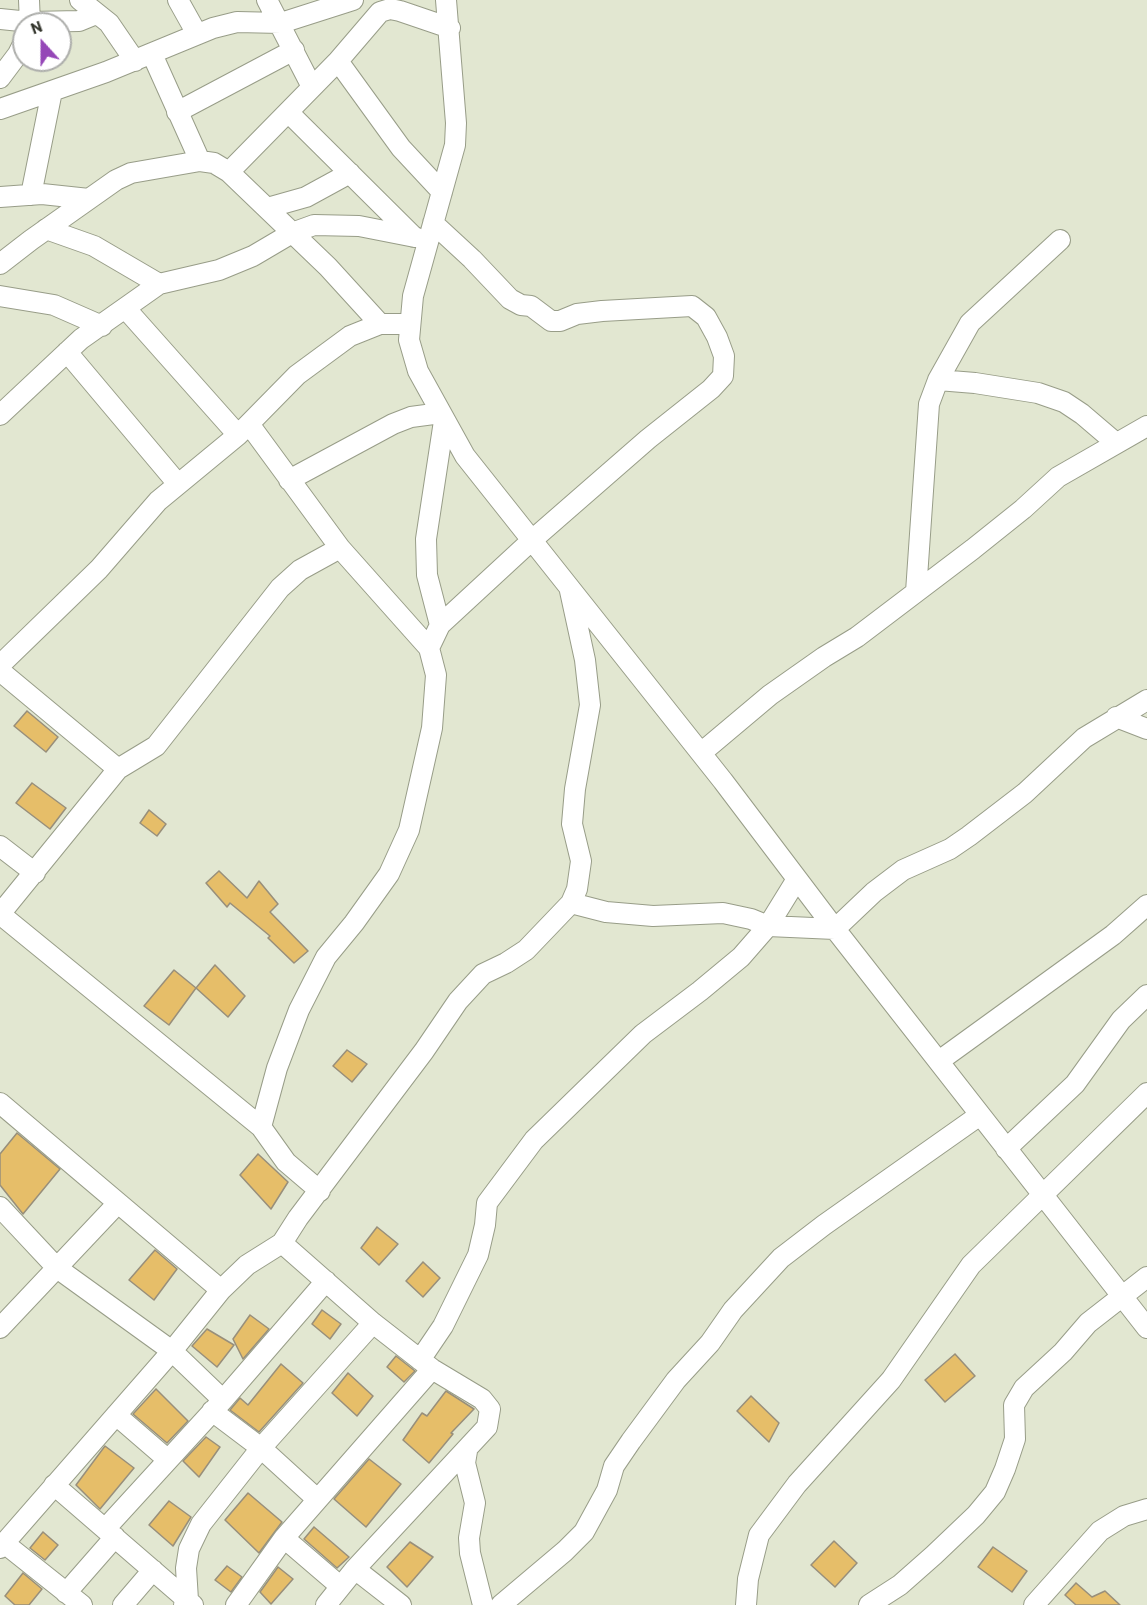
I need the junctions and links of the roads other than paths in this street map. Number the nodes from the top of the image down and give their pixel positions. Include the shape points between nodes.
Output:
1 (80, 0) edge
2 (178, 0) edge
3 (267, 0) edge
4 (353, 0) edge
5 (446, 0) edge
6 (96, 14) junction
7 (72, 21) edge
8 (281, 23) junction
9 (450, 28) junction
10 (197, 34) junction
11 (294, 50) junction
12 (143, 57) junction
13 (338, 61) junction
14 (12, 62) edge
15 (0, 78) edge
16 (312, 87) junction
17 (52, 91) junction
18 (2, 106) edge
19 (177, 112) junction
20 (288, 112) junction
21 (200, 161) junction
22 (229, 172) junction
23 (350, 173) junction
24 (442, 192) junction
25 (31, 195) junction
26 (0, 197) edge
27 (89, 199) junction
28 (267, 208) junction
29 (433, 223) junction
30 (46, 229) junction
31 (292, 232) junction
32 (1060, 240) dead end
33 (420, 242) junction
34 (0, 264) edge
35 (159, 284) junction
36 (0, 296) edge
37 (126, 309) junction
38 (380, 324) junction
39 (409, 324) junction
40 (102, 326) junction
41 (67, 352) junction
42 (938, 380) junction
43 (0, 415) edge
44 (442, 417) junction
45 (1147, 426) edge
46 (243, 430) junction
47 (1116, 443) junction
48 (289, 480) junction
49 (178, 484) junction
50 (531, 541) junction
51 (340, 548) junction
52 (570, 588) junction
53 (916, 592) junction
54 (441, 625) junction
55 (429, 648) junction
56 (0, 664) edge
57 (0, 671) edge
58 (1147, 700) edge
59 (1116, 717) junction
60 (1147, 729) edge
61 (701, 753) junction
62 (118, 769) junction
63 (0, 846) edge
64 (35, 873) junction
65 (797, 879) junction
66 (571, 903) junction
67 (1147, 905) edge
68 (0, 914) edge
69 (768, 926) junction
70 (835, 929) junction
71 (1147, 995) edge
72 (939, 1061) junction
73 (1147, 1093) edge
74 (4, 1114) edge
75 (980, 1115) junction
76 (261, 1126) junction
77 (1006, 1149) junction
78 (320, 1191) junction
79 (1042, 1195) junction
80 (118, 1203) junction
81 (0, 1207) edge
82 (282, 1243) junction
83 (57, 1268) junction
84 (1147, 1277) edge
85 (326, 1281) junction
86 (220, 1290) junction
87 (1123, 1296) junction
88 (373, 1323) junction
89 (0, 1328) edge
90 (1147, 1328) edge
91 (172, 1351) junction
92 (426, 1364) junction
93 (218, 1405) junction
94 (116, 1415) junction
95 (261, 1448) junction
96 (467, 1451) junction
97 (167, 1460) junction
98 (54, 1485) junction
99 (317, 1499) junction
100 (1147, 1509) edge
101 (110, 1533) junction
102 (284, 1538) junction
103 (2, 1545) edge
104 (355, 1569) junction
105 (153, 1570) junction
106 (340, 1586) junction
107 (66, 1593) junction
108 (246, 1601) edge
109 (188, 1603) edge
110 (82, 1605) edge
111 (123, 1605) edge
112 (326, 1605) edge
113 (401, 1605) edge
114 (483, 1605) edge
115 (501, 1605) edge
116 (746, 1605) edge
117 (868, 1605) edge
118 (1034, 1605) edge

1 - 6 street
2 - 10 street
3 - 8 street
4 - 8 street
5 - 9 street
6 - 7 street
6 - 12 street
8 - 10 street via 237,22
8 - 11 street
9 - 13 street via 390,9 380,12
9 - 24 street via 455,145
10 - 12 street
11 - 16 street
11 - 19 street
12 - 17 street
12 - 19 street
13 - 16 street
13 - 24 street via 401,148
14 - 15 street
16 - 20 street
17 - 18 street
17 - 25 street
19 - 21 street
20 - 22 street
20 - 23 street
21 - 22 street via 214,163
21 - 27 street via 131,173
22 - 28 street
23 - 28 street via 306,197
23 - 33 street
24 - 29 street
25 - 26 street
25 - 27 street
27 - 30 street
28 - 31 street
29 - 33 street
29 - 50 street via 510,299 531,306 551,321 602,311 692,306 705,317 724,356 723,376 711,389
30 - 34 street
30 - 35 street via 94,246
31 - 33 street via 314,225 359,225
31 - 35 street via 228,266
31 - 38 street
32 - 42 street via 970,323
33 - 39 street
35 - 37 street
36 - 40 street via 54,305
37 - 40 street
37 - 46 street
38 - 39 street
38 - 46 street via 350,336 324,353
39 - 44 street via 418,372
40 - 41 street
41 - 43 street
41 - 49 street
42 - 47 street via 1038,393 1064,402
42 - 53 street via 929,405
44 - 48 street via 411,417 393,424
44 - 50 street via 465,456
44 - 54 street via 426,539 427,575
45 - 47 street
46 - 48 street
46 - 49 street
47 - 53 street via 1058,477
48 - 51 street
49 - 56 street via 158,501 99,569
50 - 52 street
50 - 54 street
51 - 55 street
51 - 62 street via 300,570 280,588 156,746
52 - 61 street
52 - 66 street via 590,705 575,789 572,824 581,861
53 - 61 street via 770,695
54 - 55 street
55 - 76 street via 436,675 432,728 409,831 389,874 326,957 304,999 277,1068
57 - 62 street
58 - 59 street
59 - 60 street
59 - 70 street via 1084,738 1024,794 969,836 903,870
61 - 65 street
62 - 64 street
63 - 64 street
64 - 68 street
65 - 69 street
65 - 70 street
66 - 69 street via 606,912 653,916 723,913
66 - 78 street via 526,950 483,974 458,1001
67 - 72 street via 1113,935
68 - 76 street
69 - 70 street
69 - 92 street via 741,957 643,1034 534,1140 487,1203 478,1256
70 - 72 street
71 - 77 street via 1121,1020 1075,1084
72 - 75 street
73 - 79 street
74 - 80 street
75 - 77 street
75 - 115 street via 782,1258 733,1310 631,1441 614,1466 607,1490 584,1532
76 - 78 street via 286,1162
77 - 79 street
78 - 82 street
79 - 87 street
79 - 116 street via 971,1264 891,1380 797,1484 759,1535
80 - 83 street
80 - 86 street
81 - 83 street
82 - 85 street
82 - 86 street via 247,1264
83 - 89 street
83 - 91 street
84 - 87 street
85 - 88 street
85 - 93 street
86 - 91 street
87 - 90 street
87 - 117 street via 1088,1323 1024,1388 1014,1405 1015,1440 995,1492 934,1555 900,1585
88 - 92 street
88 - 95 street
91 - 93 street
91 - 94 street
92 - 96 street via 482,1399 490,1409 488,1427
92 - 99 street
93 - 95 street
93 - 97 street
94 - 97 street
94 - 98 street
95 - 99 street
95 - 109 street via 201,1524 189,1549
96 - 104 street
96 - 114 street via 465,1462 475,1503 471,1553
97 - 101 street
98 - 101 street
98 - 103 street
99 - 102 street
100 - 118 street via 1124,1516 1100,1531
101 - 105 street
101 - 107 street
102 - 106 street
102 - 108 street
103 - 107 street
104 - 106 street
104 - 113 street
105 - 109 street
105 - 111 street
106 - 112 street
107 - 110 street

